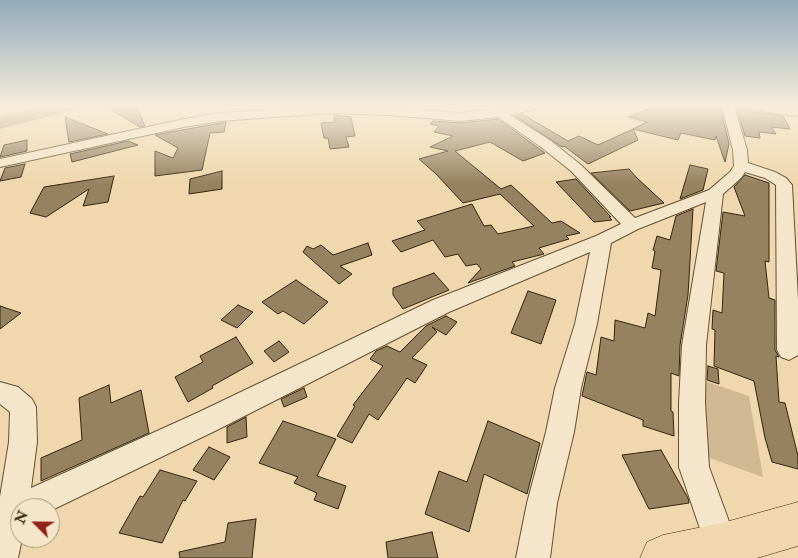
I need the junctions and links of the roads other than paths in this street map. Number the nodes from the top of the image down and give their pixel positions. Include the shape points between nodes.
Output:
1 (142, 132) edge
2 (528, 132) edge
3 (735, 132) edge
4 (0, 163) edge
5 (741, 166) junction
6 (715, 193) junction
7 (632, 225) junction
8 (602, 240) junction
9 (789, 350) dead end
10 (0, 394) edge
11 (20, 498) edge
12 (44, 498) edge
13 (798, 524) edge
14 (10, 534) edge
15 (722, 546) junction
16 (1, 558) edge
17 (533, 558) edge
18 (663, 558) edge

1 - 4 street
2 - 7 street via 576,168
3 - 5 street
5 - 6 street via 736,175
5 - 9 street via 770,175 784,185
6 - 7 street
6 - 15 street via 694,345 692,403 694,467
7 - 8 street
8 - 12 street via 441,306
8 - 17 street via 586,324 542,503
10 - 11 street via 9,395 23,406
13 - 15 main road
14 - 16 street
15 - 18 main road

